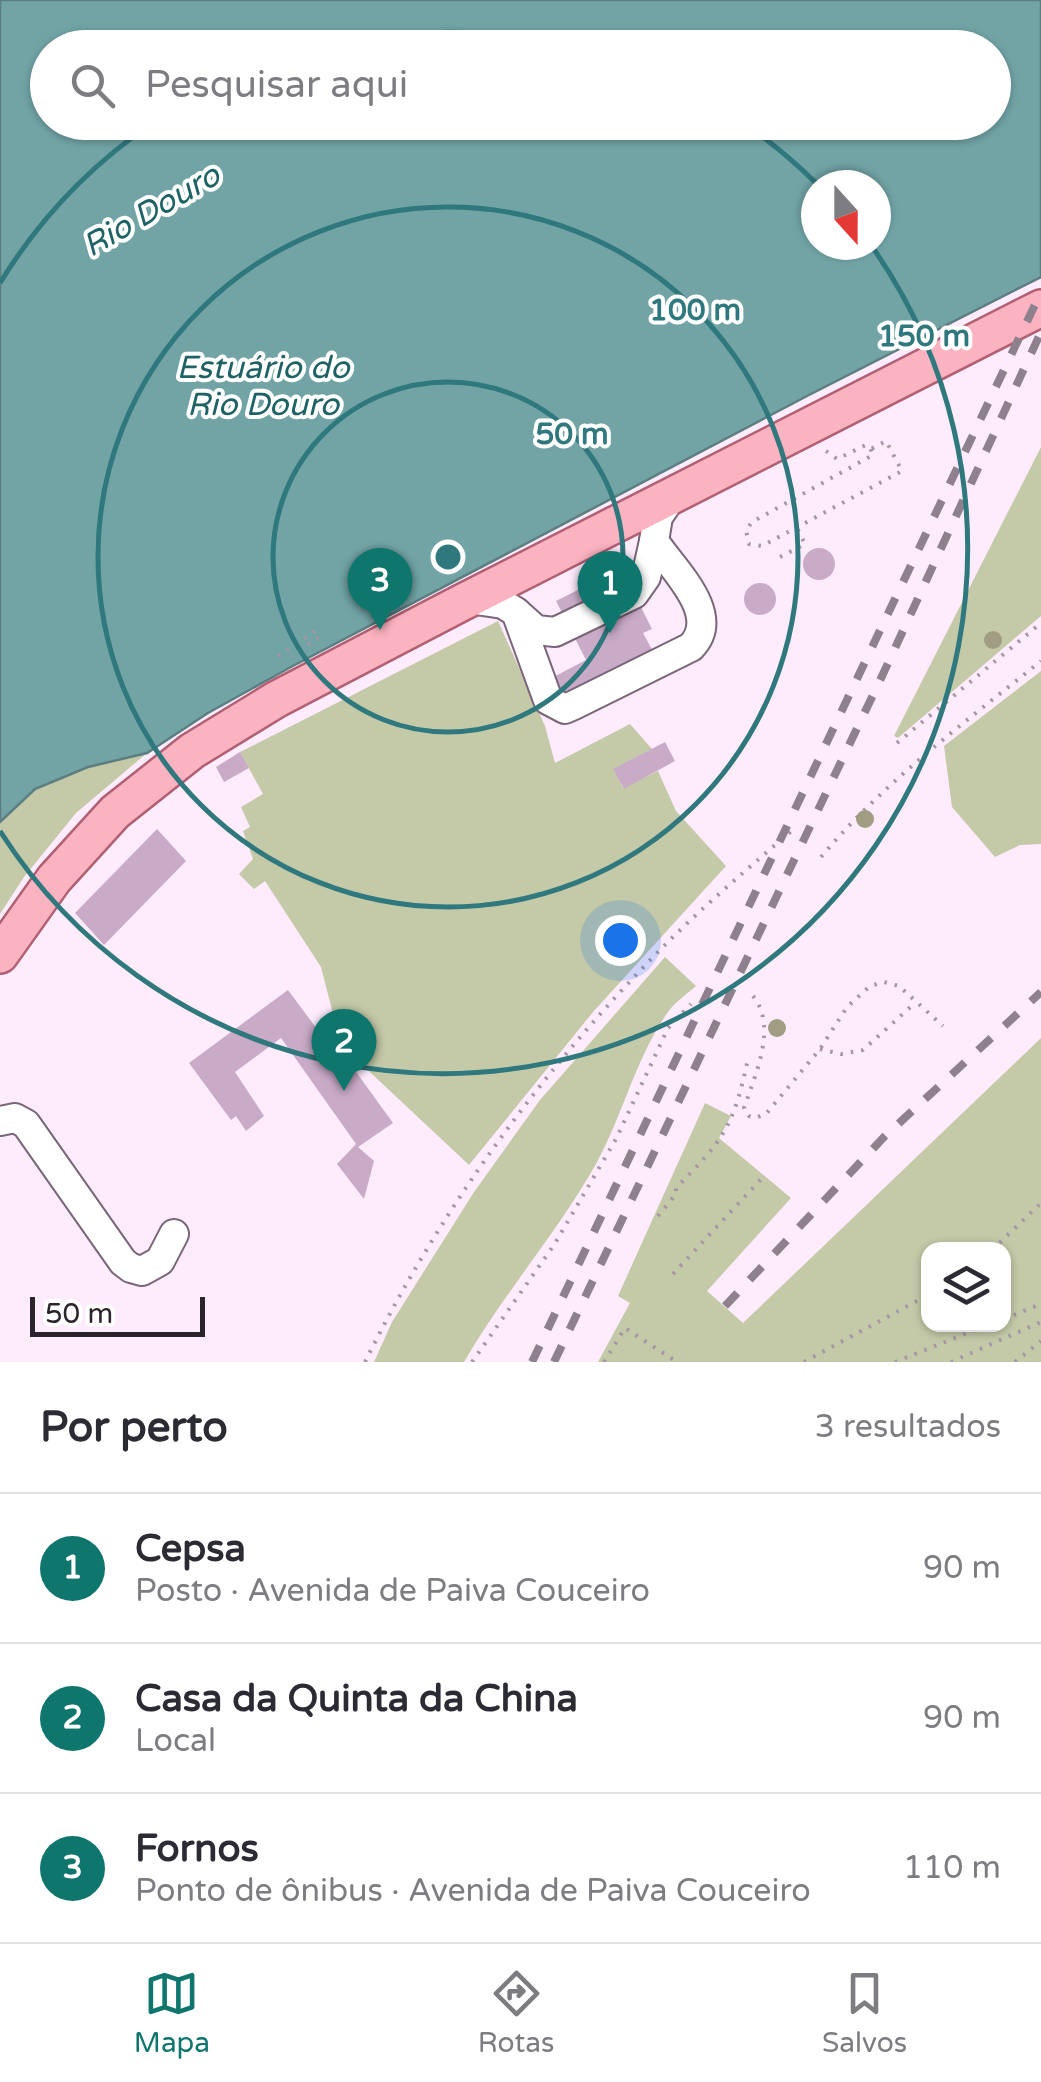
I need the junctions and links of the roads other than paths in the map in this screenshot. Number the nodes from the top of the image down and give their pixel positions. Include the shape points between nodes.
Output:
1 (1041, 308) edge
2 (670, 499) junction
3 (654, 541) junction
4 (469, 599) junction
5 (516, 612) junction
6 (0, 954) edge
7 (0, 1122) edge
8 (174, 1234) dead end

1 - 2 main road
2 - 3 street
2 - 4 main road
3 - 5 street via 646,577 634,594 555,632 536,630
3 - 5 street via 702,615 701,634 691,647 564,708 548,700 540,684
4 - 5 street
4 - 6 main road via 276,699 192,751 115,812 54,879
7 - 8 street via 15,1118 26,1124 130,1268 142,1271 160,1261

